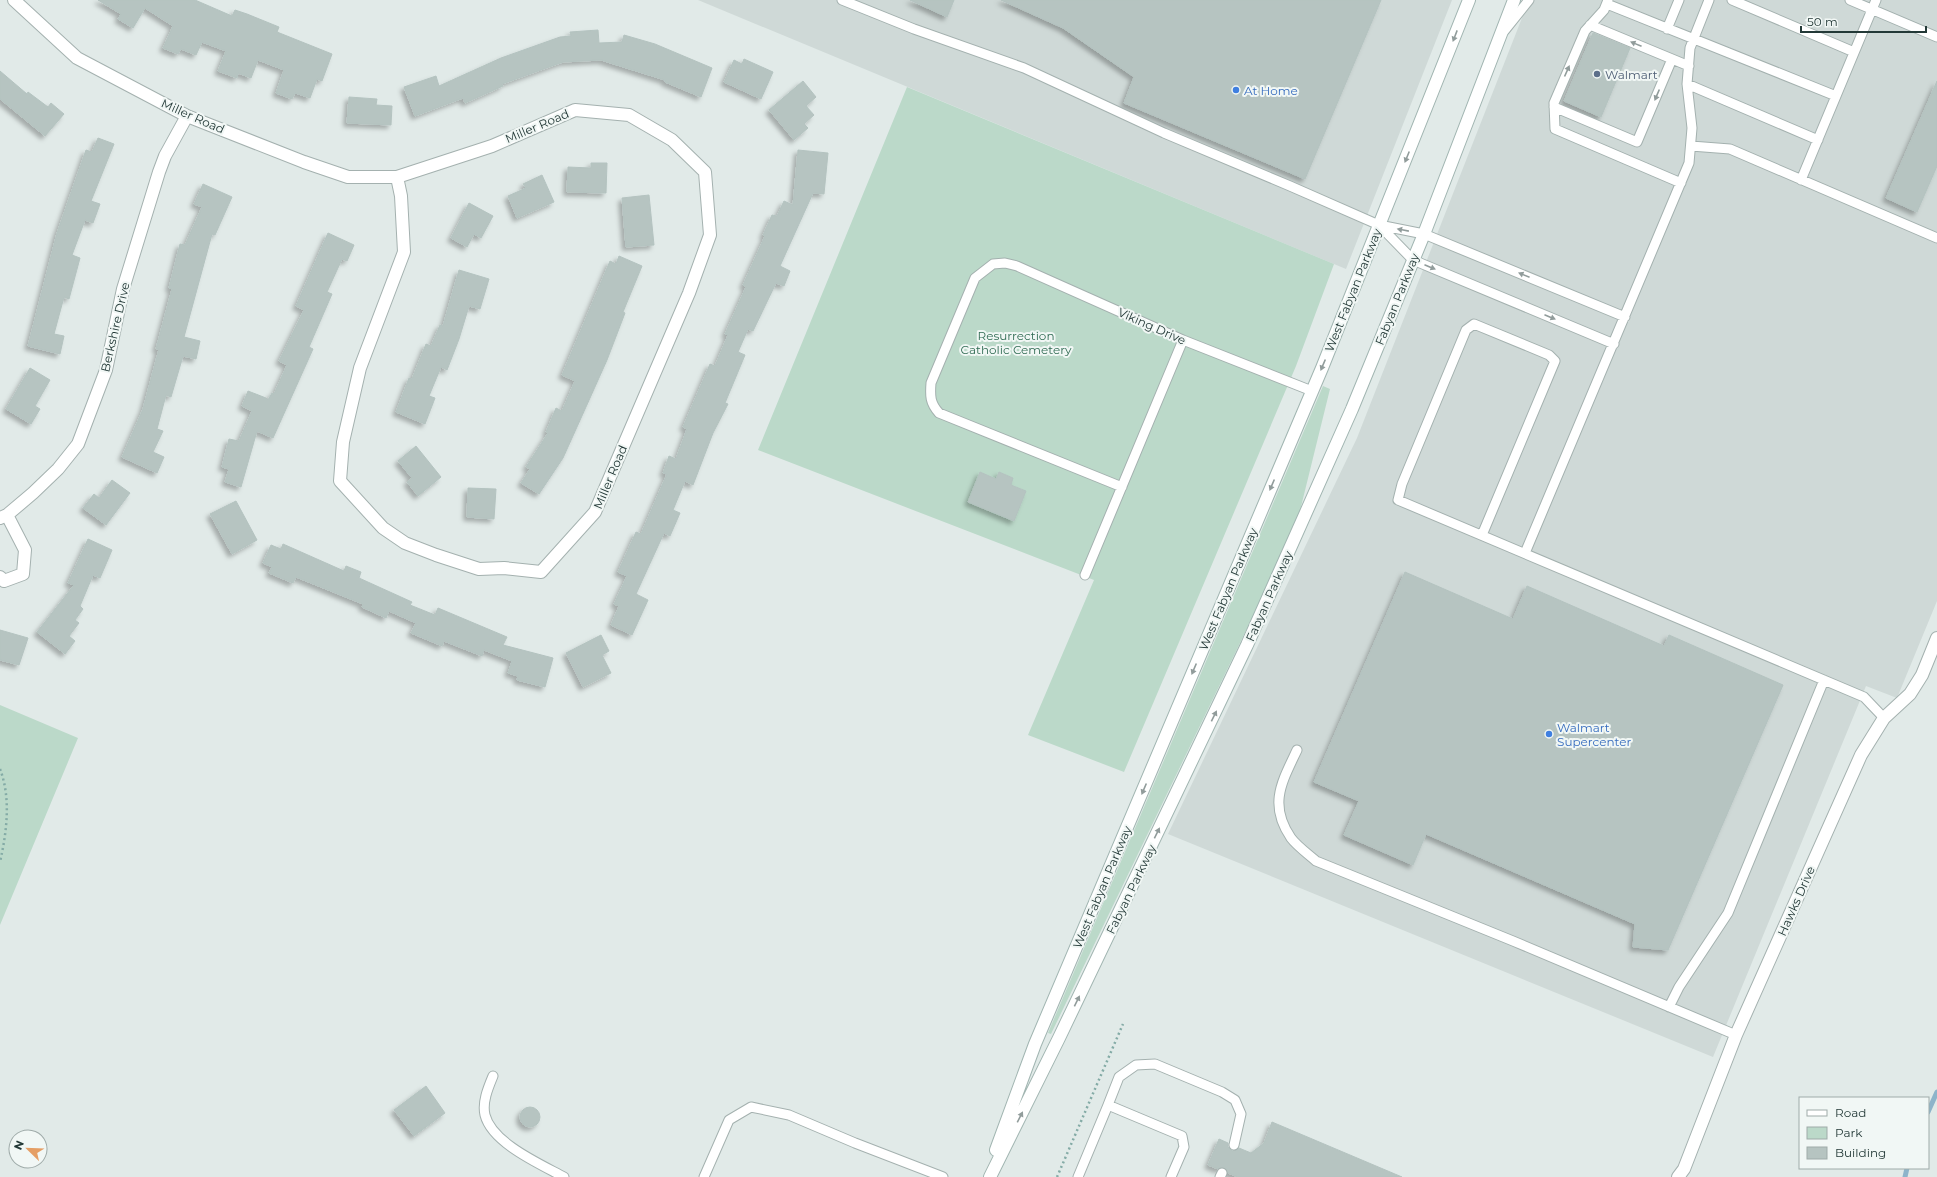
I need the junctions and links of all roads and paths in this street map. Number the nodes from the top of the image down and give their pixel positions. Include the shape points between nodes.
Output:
1 (14, 0) edge
2 (842, 0) edge
3 (1469, 0) edge
4 (1514, 0) edge
5 (1529, 0) edge
6 (1679, 0) edge
7 (1709, 0) edge
8 (1732, 0) edge
9 (1850, 0) edge
10 (1876, 0) edge
11 (1606, 5) edge
12 (1872, 10) junction
13 (1590, 25) junction
14 (1667, 29) junction
15 (1500, 38) junction
16 (1937, 38) edge
17 (1693, 39) junction
18 (1854, 52) junction
19 (1672, 59) junction
20 (1689, 66) junction
21 (1687, 84) junction
22 (1836, 96) junction
23 (1554, 107) junction
24 (187, 116) junction
25 (1818, 140) junction
26 (1691, 146) junction
27 (397, 176) junction
28 (1801, 180) junction
29 (1681, 183) junction
30 (1379, 225) junction
31 (1424, 234) junction
32 (1937, 238) edge
33 (1413, 260) junction
34 (1625, 317) junction
35 (1184, 340) junction
36 (1614, 344) junction
37 (1312, 391) junction
38 (1122, 487) junction
39 (4, 516) edge
40 (1482, 535) junction
41 (1525, 553) junction
42 (1085, 575) dead end
43 (0, 577) edge
44 (1937, 638) edge
45 (1824, 680) junction
46 (1884, 718) junction
47 (1297, 750) dead end
48 (0, 769) edge
49 (0, 862) edge
50 (1669, 1007) junction
51 (1123, 1024) dead end
52 (1736, 1036) junction
53 (493, 1076) dead end
54 (1108, 1105) junction
55 (1234, 1145) dead end
56 (564, 1177) edge
57 (704, 1177) edge
58 (943, 1177) edge
59 (986, 1177) edge
60 (990, 1177) edge
61 (1058, 1177) edge
62 (1078, 1177) edge
63 (1171, 1177) edge
64 (1678, 1177) edge

1 - 24 street, Miller Road via 77,58
2 - 30 lane via 1024,68 1164,134
3 -> 30 street, West Fabyan Parkway
4 - 15 street, Fabyan Parkway
5 - 15 lane
6 - 14 lane
7 - 17 lane
8 - 18 lane
9 - 12 lane
10 - 12 lane
11 - 13 lane
11 - 14 lane
12 - 16 lane
12 - 18 lane
19 -> 13 lane
23 -> 13 lane via 1582,38
14 - 17 lane
15 - 31 street, Fabyan Parkway
17 - 20 lane
17 - 22 lane
18 - 22 lane
19 - 20 lane
19 -> 23 lane via 1637,142
20 - 21 lane
21 - 25 lane
21 - 26 lane via 1692,128
22 - 25 lane
23 - 29 lane via 1555,129
24 - 27 street, Miller Road via 348,177
24 - 39 street, Berkshire Drive via 158,172 123,289 106,370 78,444 58,469
25 - 28 lane
26 - 28 lane via 1730,150
26 - 29 lane via 1689,163
27 - 27 street, Miller Road via 492,146 575,110 629,115 672,140 705,172 710,234 689,293 596,512 541,572 504,568 479,569 405,543 383,528 340,481 343,442 360,368 404,252 401,196
28 - 32 lane
29 - 34 lane
31 -> 30 lane
30 - 33 lane
30 -> 37 street, West Fabyan Parkway
31 - 33 street, Fabyan Parkway
34 -> 31 lane
33 -> 36 lane
60 -> 33 street, Fabyan Parkway via 1247,645 1352,409
34 - 36 lane
35 - 37 lane, Viking Drive
35 - 38 lane
35 - 38 lane, Viking Drive via 1017,266 1004,263 993,264 975,278 967,296 931,383 932,405 939,413
36 - 41 lane
37 -> 59 street, West Fabyan Parkway via 1035,1044
38 - 42 lane
39 - 43 street, Berkshire Drive via 25,550 23,574 4,581
40 - 40 lane via 1555,361 1549,355 1474,324 1466,330 1402,484 1398,500
40 - 41 lane
41 - 45 lane
44 - 46 street, Hawks Drive via 1922,675 1910,694
45 - 46 lane via 1864,697
45 - 50 lane via 1728,913
46 - 52 street, Hawks Drive via 1860,755
47 - 50 lane via 1282,784 1278,809 1291,838 1316,861
48 - 49 path via 6,785 6,836
50 - 52 lane
51 - 61 path
52 - 64 street, Hawks Drive via 1684,1168
53 - 56 lane via 486,1094 485,1114 492,1128 502,1140
54 - 55 lane via 1119,1077 1136,1065 1155,1064 1235,1100 1241,1114
54 - 62 lane
54 - 63 lane via 1182,1136 1184,1148
57 - 58 lane via 729,1120 751,1107 789,1115

